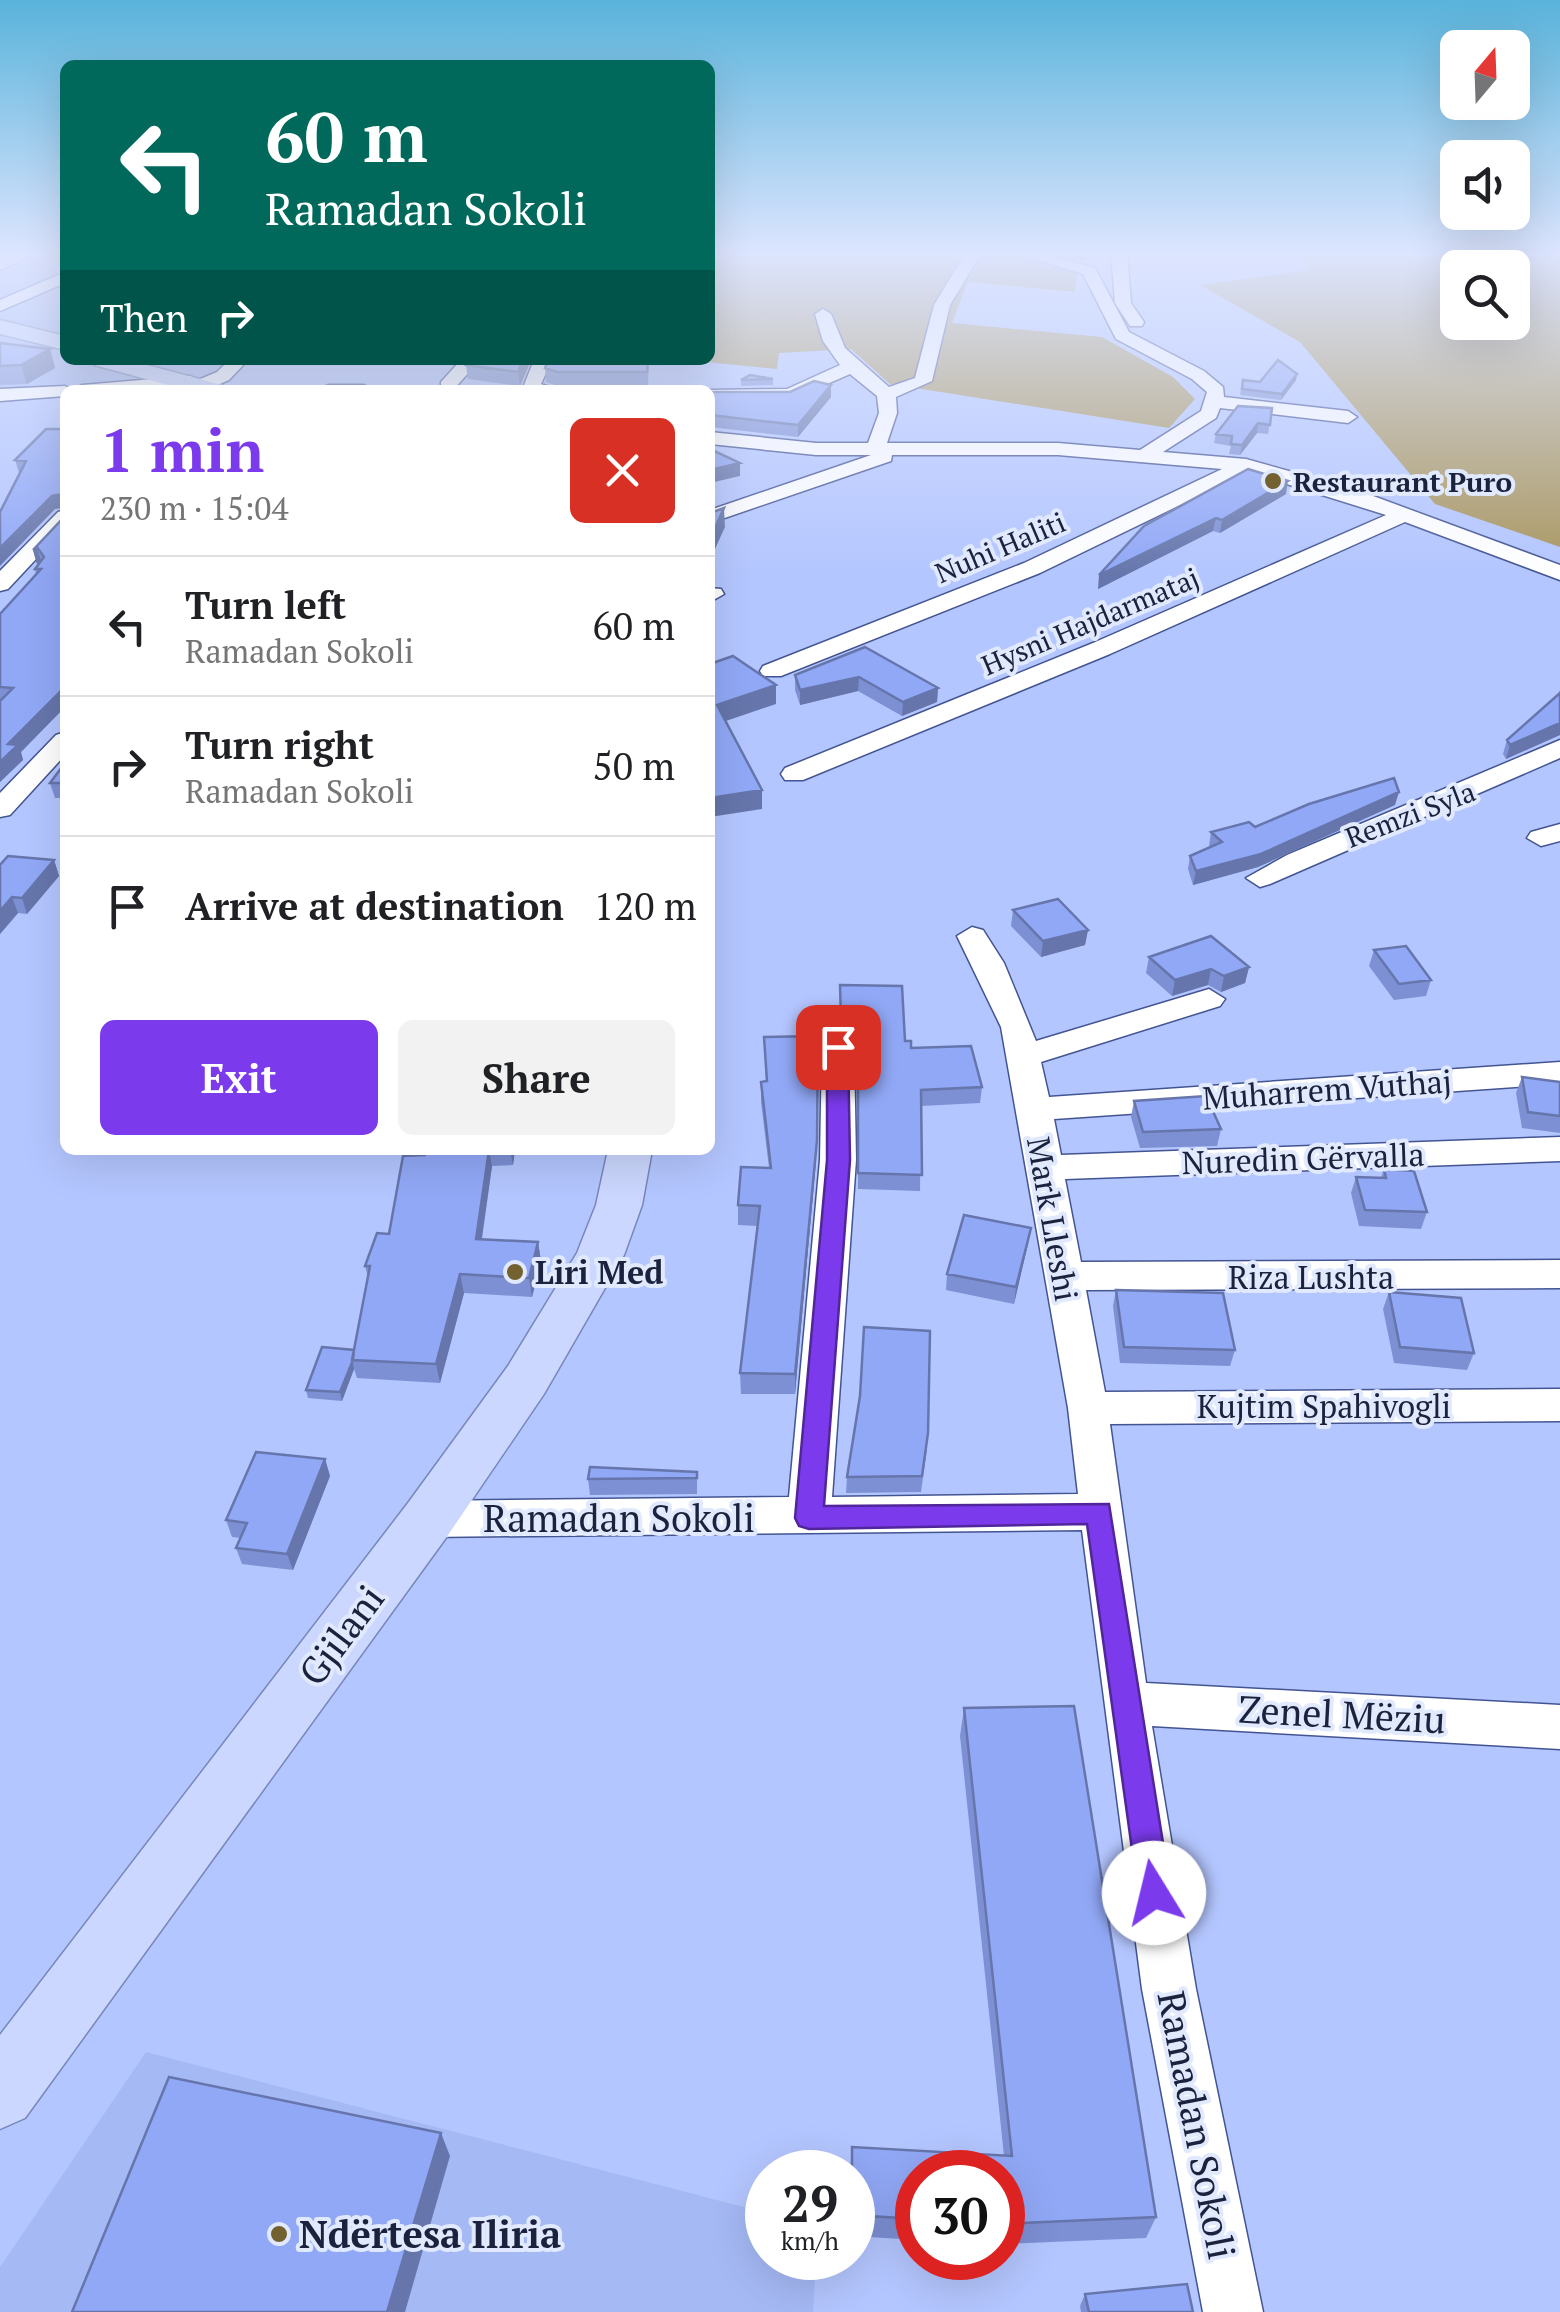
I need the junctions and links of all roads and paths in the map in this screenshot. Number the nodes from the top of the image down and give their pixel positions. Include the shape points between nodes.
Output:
1 (845, 360) edge
2 (928, 360) edge
3 (1168, 360) edge
4 (1172, 360) edge
5 (1176, 364) junction
6 (128, 365) edge
7 (233, 365) edge
8 (466, 365) edge
9 (850, 367) junction
10 (196, 385) edge
11 (201, 385) edge
12 (448, 385) edge
13 (60, 391) edge
14 (886, 394) junction
15 (715, 395) edge
16 (2, 396) edge
17 (1216, 402) junction
18 (1348, 417) dead end
19 (715, 439) edge
20 (908, 447) junction
21 (876, 448) junction
22 (1148, 454) junction
23 (1246, 465) junction
24 (715, 514) edge
25 (1405, 514) junction
26 (60, 521) edge
27 (1560, 572) edge
28 (0, 584) edge
29 (772, 671) dead end
30 (60, 745) edge
31 (1560, 748) edge
32 (794, 774) dead end
33 (0, 810) edge
34 (1260, 878) dead end
35 (972, 936) dead end
36 (1209, 999) dead end
37 (838, 1047) dead end
38 (1024, 1056) junction
39 (1560, 1073) edge
40 (1034, 1109) junction
41 (1560, 1149) edge
42 (629, 1155) edge
43 (1046, 1168) junction
44 (1560, 1274) edge
45 (1062, 1276) junction
46 (1560, 1405) edge
47 (1088, 1408) junction
48 (1100, 1512) junction
49 (809, 1518) junction
50 (428, 1519) junction
51 (1125, 1703) junction
52 (1560, 1727) edge
53 (0, 2093) edge
54 (1233, 2312) edge

1 - 9 street
2 - 14 street via 923,381
3 - 5 street
4 - 5 street
5 - 17 street via 1209,382
6 - 10 main road
7 - 11 street
8 - 12 street
9 - 14 street
9 - 15 street via 790,394
13 - 16 street
14 - 21 street via 888,413
17 - 18 street
17 - 22 street via 1198,423
19 - 21 street
20 - 21 street
20 - 22 street
20 - 24 street
22 - 23 street
23 - 25 street
23 - 29 street, Nuhi Haliti via 1032,568
25 - 27 street
25 - 32 street, Hysni Hajdarmataj via 1248,588
26 - 28 street
30 - 33 street
31 - 34 street, Remzi Syla
35 - 38 street, Mark Lleshi via 1002,990
36 - 38 street
37 - 49 street via 838,1160
38 - 40 street, Mark Lleshi
39 - 40 street, Muharrem Vuthaj
40 - 43 street, Mark Lleshi
41 - 43 street, Nuredin Gërvalla
42 - 50 main road, Gjilani via 619,1205 576,1302
43 - 45 street, Mark Lleshi
44 - 45 street, Riza Lushta
45 - 47 street, Mark Lleshi
46 - 47 street, Kujtim Spahivogli
47 - 48 street, Mark Lleshi
48 - 49 street, Ramadan Sokoli
48 - 51 street, Ramadan Sokoli
49 - 50 street, Ramadan Sokoli
50 - 53 main road, Gjilani
51 - 52 street, Zenel Mëziu
51 - 54 street, Ramadan Sokoli via 1169,1989

